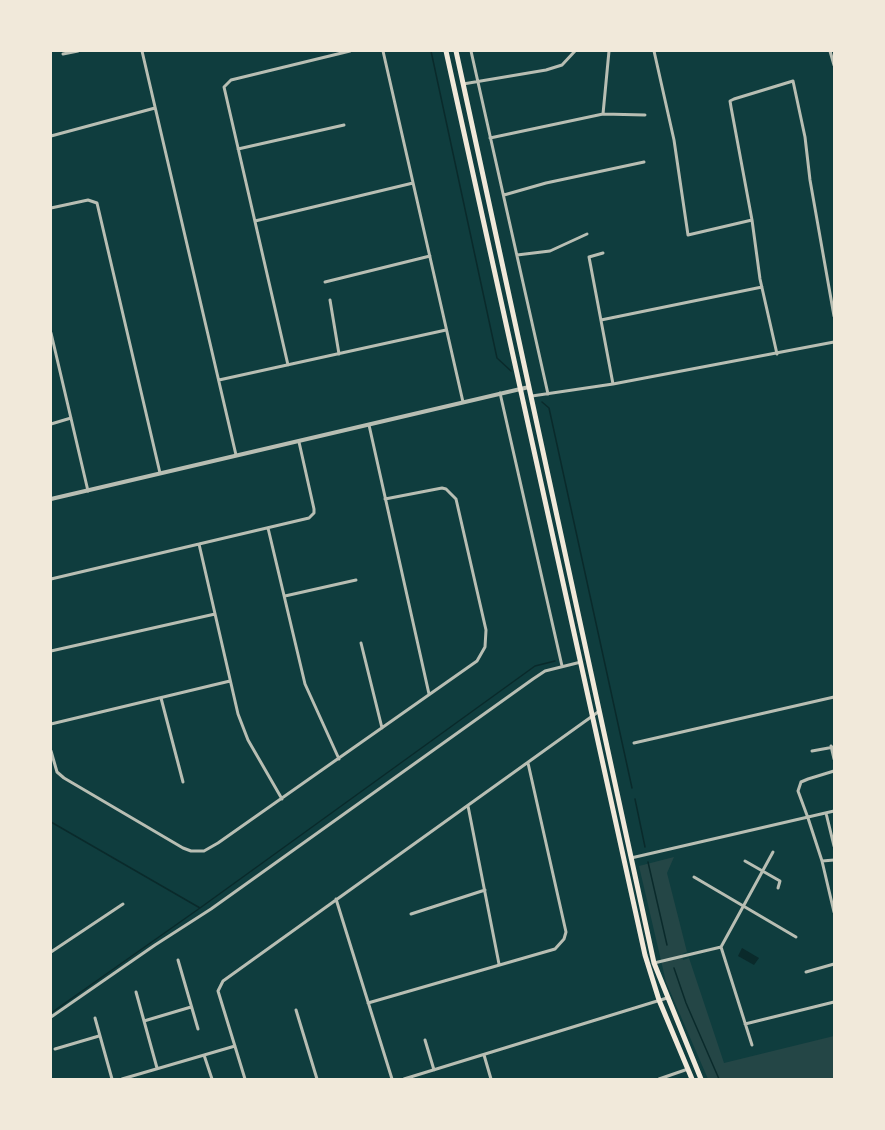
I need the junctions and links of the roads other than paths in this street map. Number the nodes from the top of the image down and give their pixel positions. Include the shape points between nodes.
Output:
1 (78, 51) edge
2 (142, 51) edge
3 (350, 51) edge
4 (383, 51) edge
5 (446, 51) edge
6 (456, 51) edge
7 (471, 51) edge
8 (575, 51) edge
9 (609, 51) edge
10 (654, 51) edge
11 (830, 51) edge
12 (63, 54) dead end
13 (834, 65) edge
14 (479, 80) junction
15 (463, 84) junction
16 (155, 108) junction
17 (603, 114) junction
18 (645, 116) dead end
19 (344, 125) dead end
20 (51, 136) edge
21 (490, 138) junction
22 (238, 149) junction
23 (644, 162) dead end
24 (413, 183) junction
25 (504, 195) junction
26 (51, 208) edge
27 (752, 220) junction
28 (255, 221) junction
29 (587, 234) dead end
30 (603, 253) dead end
31 (517, 255) junction
32 (430, 256) junction
33 (325, 282) dead end
34 (762, 287) junction
35 (330, 300) dead end
36 (834, 316) edge
37 (601, 320) junction
38 (446, 329) junction
39 (51, 333) edge
40 (834, 342) edge
41 (339, 354) junction
42 (777, 354) junction
43 (288, 365) junction
44 (219, 380) junction
45 (614, 384) junction
46 (530, 387) junction
47 (520, 388) junction
48 (501, 393) junction
49 (548, 394) junction
50 (532, 396) junction
51 (463, 402) junction
52 (71, 418) junction
53 (51, 424) edge
54 (369, 425) junction
55 (299, 442) junction
56 (236, 457) junction
57 (161, 474) junction
58 (88, 491) junction
59 (51, 500) edge
60 (385, 500) junction
61 (268, 528) junction
62 (200, 544) junction
63 (51, 579) edge
64 (356, 580) dead end
65 (285, 596) junction
66 (215, 614) junction
67 (361, 643) dead end
68 (51, 651) edge
69 (581, 662) junction
70 (562, 666) junction
71 (230, 681) junction
72 (429, 694) junction
73 (834, 697) edge
74 (161, 698) junction
75 (599, 711) junction
76 (592, 718) junction
77 (51, 724) edge
78 (382, 728) junction
79 (634, 743) dead end
80 (832, 747) edge
81 (51, 751) edge
82 (812, 751) dead end
83 (339, 759) junction
84 (834, 759) edge
85 (528, 763) junction
86 (834, 771) edge
87 (183, 782) dead end
88 (282, 799) junction
89 (468, 806) junction
90 (834, 811) edge
91 (826, 813) junction
92 (808, 818) junction
93 (834, 846) edge
94 (773, 852) dead end
95 (631, 858) junction
96 (834, 860) edge
97 (745, 861) dead end
98 (822, 861) junction
99 (762, 871) junction
100 (694, 877) dead end
101 (777, 888) dead end
102 (484, 890) junction
103 (336, 899) junction
104 (123, 904) dead end
105 (743, 906) junction
106 (834, 912) edge
107 (411, 914) dead end
108 (796, 937) dead end
109 (721, 947) junction
110 (51, 952) edge
111 (178, 960) dead end
112 (654, 963) junction
113 (499, 964) junction
114 (834, 964) edge
115 (806, 972) dead end
116 (136, 992) dead end
117 (667, 998) junction
118 (659, 1000) junction
119 (834, 1002) edge
120 (368, 1003) junction
121 (192, 1007) junction
122 (296, 1010) dead end
123 (51, 1017) edge
124 (95, 1018) dead end
125 (144, 1021) junction
126 (745, 1024) junction
127 (198, 1029) dead end
128 (100, 1036) junction
129 (425, 1040) dead end
130 (752, 1045) dead end
131 (235, 1046) junction
132 (55, 1049) dead end
133 (204, 1055) junction
134 (484, 1055) junction
135 (158, 1068) junction
136 (688, 1069) junction
137 (434, 1070) junction
138 (112, 1079) edge
139 (122, 1079) edge
140 (212, 1079) edge
141 (245, 1079) edge
142 (317, 1079) edge
143 (392, 1079) edge
144 (404, 1079) edge
145 (491, 1079) edge
146 (659, 1079) edge
147 (692, 1079) edge
148 (701, 1079) edge

1 - 12 street
2 - 16 street
3 - 22 street via 228,82 224,91
4 - 24 street
5 - 47 main road
6 - 15 main road
7 - 14 street
8 - 14 street via 562,65 546,70
9 - 17 street
10 - 27 street via 674,140 688,235
11 - 13 street
14 - 15 street
14 - 21 street
15 - 46 main road
16 - 20 street
16 - 44 street
17 - 18 street
17 - 21 street
19 - 22 street
21 - 25 street
22 - 28 street
23 - 25 street
24 - 28 street
24 - 32 street
25 - 31 street
26 - 57 street via 88,200 97,203
27 - 34 street
27 - 36 street via 730,101 793,81
28 - 43 street
29 - 31 street via 550,251
30 - 37 street via 589,257
31 - 49 street
32 - 33 street
32 - 38 street
34 - 37 street
34 - 42 street
35 - 41 street
37 - 45 street
38 - 41 street
38 - 51 street
39 - 52 street
40 - 42 street
41 - 43 street
42 - 45 street
43 - 44 street
44 - 56 street
45 - 49 street
46 - 47 street
46 - 50 main road
47 - 48 street
47 - 69 main road
48 - 51 street
48 - 70 street
49 - 50 street
50 - 75 main road
51 - 54 street
52 - 53 street
52 - 58 street
54 - 55 street
54 - 60 street
55 - 56 street
55 - 61 street via 314,513 309,518
56 - 57 street
57 - 58 street
58 - 59 street
60 - 72 street
60 - 72 street via 437,488 453,495 486,630 486,647 477,661
61 - 62 street
61 - 65 street
62 - 63 street
62 - 66 street
64 - 65 street
65 - 83 street via 305,684
66 - 68 street
66 - 71 street
67 - 78 street
69 - 70 street
69 - 76 main road
70 - 123 street via 545,671 212,909
71 - 74 street
71 - 88 street via 242,728
72 - 78 street
73 - 79 street
74 - 77 street
74 - 87 street
75 - 76 street
75 - 95 main road
76 - 85 street
76 - 118 main road via 645,955
78 - 83 street
80 - 82 street
80 - 84 street
81 - 88 street via 63,778 183,848 198,852 211,849
83 - 88 street
85 - 89 street
85 - 113 street via 566,932 555,949
86 - 92 street via 798,786
89 - 102 street
89 - 103 street
90 - 91 street
91 - 92 street
91 - 93 street
92 - 95 street
92 - 98 street
94 - 99 street
95 - 112 main road
96 - 98 street
97 - 99 street
98 - 106 street
99 - 101 street via 781,882
99 - 105 street
100 - 105 street
102 - 107 street
102 - 113 street
103 - 120 street
103 - 131 street via 219,985
104 - 110 street
105 - 108 street
105 - 109 street
109 - 112 street
109 - 126 street
111 - 121 street
112 - 117 main road
113 - 120 street
114 - 115 street
116 - 125 street
117 - 118 street
117 - 148 main road
118 - 134 street
118 - 136 main road
119 - 126 street
120 - 143 street
121 - 125 street
121 - 127 street
122 - 142 street
124 - 128 street
125 - 135 street
126 - 130 street
128 - 132 street
128 - 138 street
129 - 137 street
131 - 133 street
131 - 141 street
133 - 135 street
133 - 140 street
134 - 137 street
134 - 145 street
135 - 139 street
136 - 146 street
136 - 147 main road
137 - 144 street

